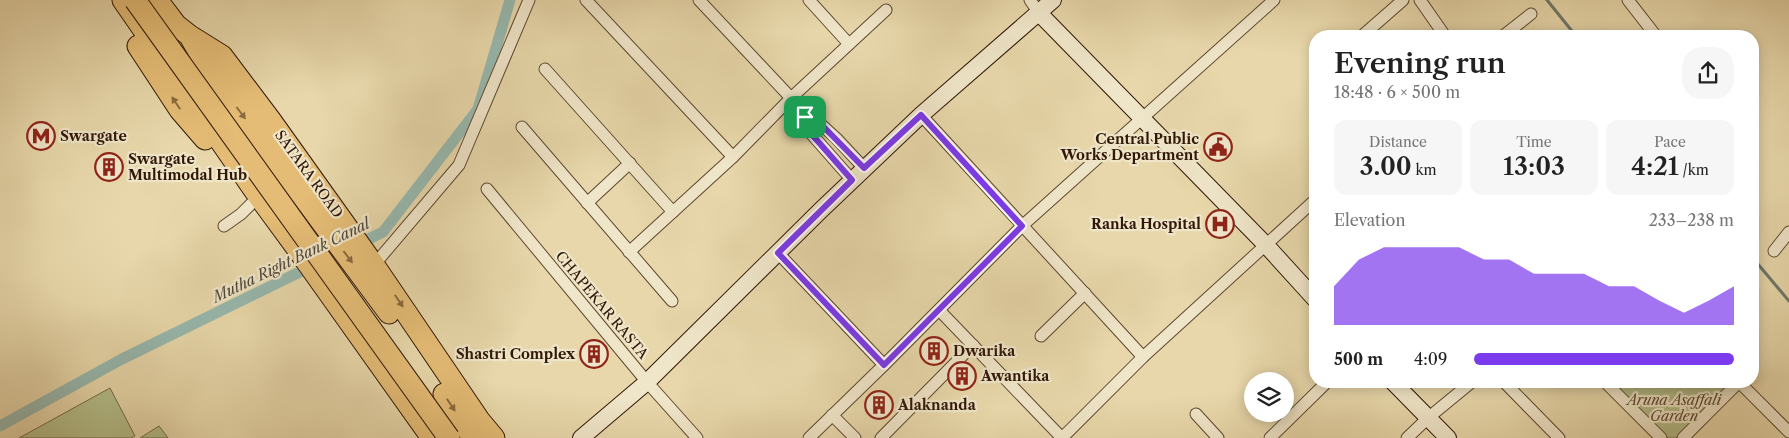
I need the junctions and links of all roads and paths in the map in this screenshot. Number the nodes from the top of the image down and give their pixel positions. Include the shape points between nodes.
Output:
1 (118, 0) edge
2 (123, 0) edge
3 (135, 0) edge
4 (157, 0) edge
5 (529, 0) edge
6 (586, 0) edge
7 (698, 0) edge
8 (809, 0) edge
9 (1053, 0) edge
10 (1274, 0) edge
11 (1404, 0) edge
12 (1420, 0) edge
13 (1628, 0) edge
14 (1034, 6) edge
15 (886, 10) dead end
16 (1531, 14) dead end
17 (1369, 30) edge
18 (1441, 30) edge
19 (1511, 30) edge
20 (1651, 30) edge
21 (190, 36) junction
22 (850, 44) junction
23 (545, 69) dead end
24 (791, 98) junction
25 (921, 115) junction
26 (805, 117) junction
27 (1142, 118) junction
28 (522, 127) dead end
29 (733, 157) junction
30 (630, 163) junction
31 (864, 168) junction
32 (277, 178) dead end
33 (852, 180) junction
34 (487, 189) dead end
35 (257, 194) junction
36 (587, 203) junction
37 (1309, 205) edge
38 (673, 212) junction
39 (224, 226) dead end
40 (1022, 226) junction
41 (1789, 232) edge
42 (1265, 244) junction
43 (1774, 250) dead end
44 (629, 252) junction
45 (778, 253) junction
46 (373, 263) junction
47 (1309, 292) edge
48 (1085, 293) junction
49 (672, 301) dead end
50 (939, 310) junction
51 (1041, 336) dead end
52 (973, 345) junction
53 (1143, 357) junction
54 (884, 365) junction
55 (647, 382) junction
56 (1321, 388) edge
57 (1399, 388) edge
58 (1464, 388) edge
59 (1510, 388) edge
60 (1611, 388) edge
61 (1732, 388) edge
62 (1744, 388) edge
63 (1196, 414) dead end
64 (832, 415) junction
65 (1428, 418) junction
66 (1789, 432) edge
67 (432, 438) edge
68 (449, 438) edge
69 (473, 438) edge
70 (494, 438) edge
71 (581, 438) edge
72 (697, 438) edge
73 (809, 438) edge
74 (855, 438) edge
75 (881, 438) edge
76 (1062, 438) edge
77 (1218, 438) edge
78 (1270, 438) edge
79 (1407, 438) edge
80 (1448, 438) edge
81 (1559, 438) edge
82 (1661, 438) edge
83 (1683, 438) edge

35 -> 1 highway via 180,110 129,33
2 - 35 highway
3 - 68 highway, bridge
4 - 21 highway, SATARA ROAD via 176,25
5 - 46 street via 459,165
6 - 29 street
7 - 24 street
8 - 22 street
9 - 14 main road
10 - 27 street
11 - 17 street
12 - 18 street
13 - 20 street
14 - 25 main road
14 - 27 main road
15 - 22 street
16 - 19 street
21 - 46 highway, SATARA ROAD via 222,56
21 -> 69 highway via 212,74 379,298
22 - 24 street
23 - 30 street
24 - 26 street
24 - 29 street
25 - 31 main road
25 - 40 street
26 - 31 street via 816,119
26 - 33 street via 807,129
27 - 40 street
27 - 42 main road
28 - 36 street
29 - 38 street
30 - 36 street
30 - 38 street
31 - 33 main road
32 - 35 street
33 - 45 main road
34 - 55 street, CHAPEKAR RASTA
35 - 39 street via 241,214
35 - 67 highway
36 - 44 street
37 - 42 street
38 - 44 street
40 - 48 street
40 - 50 street
41 - 43 street
42 - 47 main road
42 - 53 street
44 - 49 street
45 - 54 street
45 - 55 main road
46 -> 70 highway, SATARA ROAD
48 - 51 street
48 - 53 street
50 - 52 street
50 - 54 street
52 - 75 street
52 - 76 street
53 - 76 street
54 - 64 street
55 - 71 main road
55 - 72 street, CHAPEKAR RASTA
56 - 78 street
57 - 65 main road
58 - 65 street
59 - 81 street
60 - 82 street
61 - 83 street
62 - 66 street
63 - 77 street
64 - 73 street
64 - 74 street
65 - 79 street
65 - 80 main road

